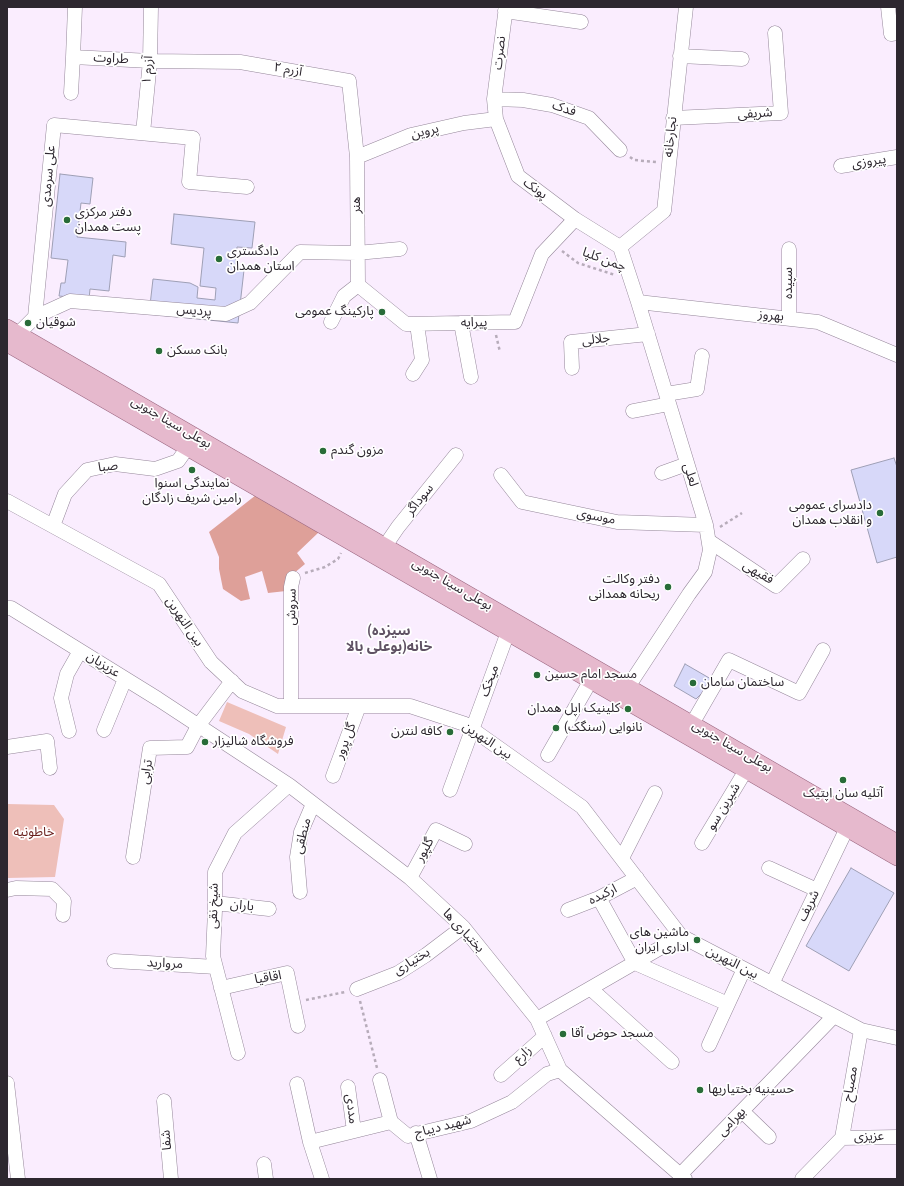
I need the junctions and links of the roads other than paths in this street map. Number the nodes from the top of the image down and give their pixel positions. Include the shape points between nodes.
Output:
1 (75, 7) edge
2 (151, 7) edge
3 (686, 7) edge
4 (888, 7) edge
5 (505, 9) edge
6 (581, 22) dead end
7 (775, 33) dead end
8 (897, 34) edge
9 (680, 56) junction
10 (72, 57) junction
11 (742, 59) dead end
12 (150, 61) junction
13 (70, 93) dead end
14 (494, 99) junction
15 (673, 118) junction
16 (496, 120) junction
17 (143, 133) junction
18 (620, 150) road end
19 (357, 157) junction
20 (897, 157) edge
21 (841, 166) dead end
22 (247, 187) dead end
23 (576, 219) junction
24 (620, 247) junction
25 (400, 249) dead end
26 (789, 249) dead end
27 (357, 253) junction
28 (358, 285) junction
29 (638, 302) junction
30 (35, 317) junction
31 (789, 318) junction
32 (331, 322) dead end
33 (461, 323) junction
34 (417, 324) junction
35 (648, 334) junction
36 (11, 335) edge
37 (702, 356) dead end
38 (897, 356) edge
39 (572, 368) dead end
40 (413, 374) dead end
41 (471, 377) dead end
42 (667, 399) junction
43 (633, 411) dead end
44 (188, 447) junction
45 (456, 455) dead end
46 (687, 464) junction
47 (662, 473) dead end
48 (501, 475) dead end
49 (7, 502) edge
50 (53, 526) junction
51 (707, 534) junction
52 (385, 546) junction
53 (803, 559) dead end
54 (293, 578) road end
55 (7, 608) edge
56 (508, 632) junction
57 (823, 650) dead end
58 (80, 651) junction
59 (125, 679) junction
60 (591, 680) junction
61 (232, 681) junction
62 (628, 687) junction
63 (291, 706) junction
64 (359, 706) junction
65 (692, 724) junction
66 (198, 726) junction
67 (104, 730) dead end
68 (472, 730) junction
69 (69, 732) dead end
70 (7, 747) edge
71 (548, 755) dead end
72 (50, 768) dead end
73 (746, 770) junction
74 (333, 776) dead end
75 (289, 785) junction
76 (450, 790) dead end
77 (655, 793) dead end
78 (313, 804) junction
79 (847, 828) junction
80 (897, 842) edge
81 (702, 843) dead end
82 (465, 844) dead end
83 (133, 857) dead end
84 (897, 857) edge
85 (622, 858) junction
86 (769, 868) dead end
87 (410, 878) junction
88 (637, 878) junction
89 (7, 890) edge
90 (817, 890) junction
91 (300, 892) dead end
92 (599, 898) junction
93 (215, 903) junction
94 (269, 909) dead end
95 (568, 910) dead end
96 (63, 915) dead end
97 (463, 927) junction
98 (681, 936) junction
99 (114, 961) dead end
100 (635, 963) junction
101 (216, 967) junction
102 (744, 969) junction
103 (772, 984) junction
104 (221, 988) junction
105 (591, 988) junction
106 (357, 989) road end
107 (728, 1004) junction
108 (834, 1016) junction
109 (537, 1019) junction
110 (298, 1026) dead end
111 (861, 1030) junction
112 (545, 1036) junction
113 (897, 1038) edge
114 (709, 1045) dead end
115 (238, 1053) dead end
116 (672, 1062) dead end
117 (560, 1070) junction
118 (501, 1075) dead end
119 (380, 1080) road end
120 (7, 1082) edge
121 (297, 1084) dead end
122 (348, 1087) dead end
123 (164, 1101) dead end
124 (742, 1111) junction
125 (391, 1122) junction
126 (354, 1132) junction
127 (416, 1133) junction
128 (769, 1137) dead end
129 (897, 1137) edge
130 (842, 1138) junction
131 (310, 1142) junction
132 (264, 1164) dead end
133 (683, 1177) edge
134 (18, 1179) edge
135 (171, 1179) edge
136 (266, 1179) edge
137 (322, 1179) edge
138 (430, 1179) edge
139 (802, 1179) edge

1 - 10 street
2 - 12 street, آزرم ۱
3 - 9 street, نجارخانه
4 - 8 street via 891,34
5 - 6 street
5 - 14 street, نصرت
7 - 15 street, شریفی via 781,113
9 - 11 street
9 - 15 street, نجارخانه
10 - 12 street, طراوت
10 - 13 street
12 - 17 street, آزرم ۱
12 - 19 street, آزرم ۲ via 240,62 349,81
14 - 16 street, پونک
14 - 18 street, فدک via 552,105 589,118
15 - 24 street, نجارخانه via 664,211
16 - 19 street, پروین via 464,123 410,135
16 - 23 street, پونک via 518,176
17 - 22 street via 193,138 189,182
17 - 30 street, علی سرمدی via 54,125
19 - 27 street, هنر
20 - 21 street, پیروزی
23 - 24 street, پونک
23 - 33 street, پیرایه via 542,254 515,322
24 - 29 street, لعلی
25 - 27 street, پردیس
26 - 31 street, سپیده
27 - 28 street
27 - 30 street, پردیس via 300,252 250,303 226,314 70,301
28 - 32 street via 344,296
28 - 34 street, پیرایه via 406,324
29 - 31 street, بهروز
29 - 35 street, لعلی
30 - 36 street, پردیس
31 - 38 street, بهروز via 818,322
33 - 34 street, پیرایه
33 - 41 street
34 - 40 street via 422,360
35 - 39 street, جلالی via 571,342
35 - 42 street, لعلی
36 - 44 main road, بوعلی سینا جنوبی
36 - 52 main road, بوعلی سینا جنوبی
37 - 42 street via 697,389
42 - 43 street
42 - 46 street, لعلی
44 - 50 street, صبا via 178,461 155,469 115,464 87,470 65,494
44 - 56 main road, بوعلی سینا جنوبی
45 - 52 street, سوداگر
46 - 47 street
46 - 51 street, لعلی
48 - 51 street, موسوی via 522,502 617,522
49 - 50 street, بین النهرین
50 - 61 street, بین النهرین via 159,584 211,662
51 - 53 street, فقیهی via 776,586
51 - 62 street, لعلی via 710,550 705,572
52 - 62 main road, بوعلی سینا جنوبی
54 - 63 street, سروش
55 - 58 street, عزیزیان via 12,608
56 - 60 main road, بوعلی سینا جنوبی
56 - 68 street, میخک
57 - 65 street via 799,693 729,660
58 - 59 street, عزیزیان
58 - 69 street via 67,674 61,698
59 - 66 street, عزیزیان
59 - 67 street
60 - 71 street
60 - 73 main road, بوعلی سینا جنوبی
61 - 63 street, بین النهرین via 242,691 277,706
61 - 66 street
62 - 65 main road, بوعلی سینا جنوبی
63 - 64 street, بین النهرین
64 - 68 street, بین النهرین via 410,706 465,724
64 - 74 street, گل پرور
65 - 80 main road, بوعلی سینا جنوبی
66 - 75 street, بختیاری ها
66 - 83 street, ترابی via 188,747 150,748
68 - 76 street, میخک
68 - 85 street, بین النهرین via 582,807
70 - 72 street via 46,741
73 - 79 main road, بوعلی سینا جنوبی
73 - 81 street, شیرین سو
75 - 78 street, بختیاری ها
75 - 93 street, شیخ نقی via 235,833 215,872
77 - 85 street
78 - 87 street, بختیاری ها
78 - 91 street, منطقی via 301,832 297,857
79 - 84 main road, بوعلی سینا جنوبی
79 - 90 street, شریف
82 - 87 street, گلپور via 436,830
85 - 88 street, بین النهرین
86 - 90 street
87 - 97 street, بختیاری ها
88 - 92 street, ارکیده
88 - 98 street, بین النهرین
89 - 96 street via 52,889 64,901
90 - 103 street, شریف
92 - 95 street, ارکیده
92 - 100 street
93 - 94 street, باران
93 - 101 street, شیخ نقی via 212,956
97 - 106 street, بختیاری via 398,973
97 - 109 street, بختیاری ها
98 - 100 street
98 - 102 street, بین النهرین
99 - 101 street, مروارید
100 - 105 street
100 - 107 street
101 - 104 street, شیخ نقی
102 - 103 street, بین النهرین
102 - 107 street
103 - 108 street, بین النهرین
104 - 110 street, اقاقیا via 287,973
104 - 115 street, شیخ نقی
105 - 109 street
105 - 116 street
107 - 114 street
108 - 111 street, بین النهرین
108 - 124 street, بهرامی
109 - 112 street, بختیاری ها
111 - 113 street, بین النهرین
111 - 130 street, مصباح
112 - 117 street, بختیاری ها
112 - 118 street, زارع
117 - 127 street, شهید دیباج via 547,1074 512,1102 471,1121
117 - 133 street, بختیاری ها
119 - 125 street
120 - 134 street
121 - 131 street
122 - 126 street, مددی
123 - 135 street, شفا
124 - 128 street
124 - 133 street, بهرامی
125 - 126 street
125 - 127 street, شهید دیباج via 408,1136
126 - 131 street
127 - 138 street
129 - 130 street, عزیزی
130 - 139 street
131 - 137 street
132 - 136 street

